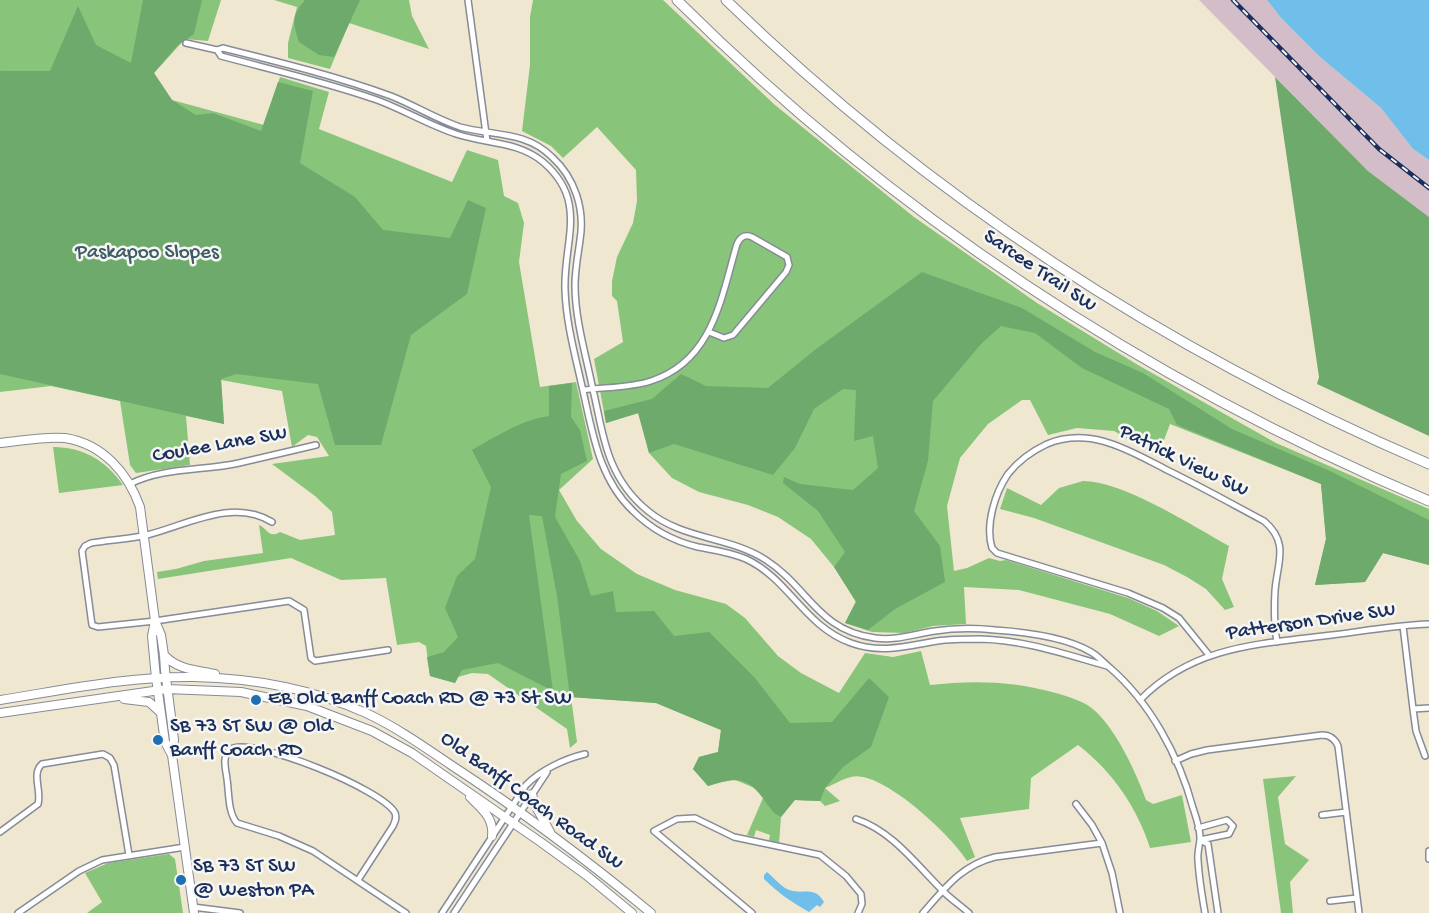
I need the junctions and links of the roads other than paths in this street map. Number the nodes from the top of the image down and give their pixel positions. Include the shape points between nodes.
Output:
1 (468, 0) edge
2 (677, 0) edge
3 (726, 0) edge
4 (186, 43) dead end
5 (217, 50) junction
6 (337, 77) junction
7 (334, 86) junction
8 (487, 132) junction
9 (487, 141) junction
10 (575, 190) junction
11 (566, 194) junction
12 (565, 284) junction
13 (575, 284) junction
14 (709, 332) junction
15 (593, 389) junction
16 (583, 390) junction
17 (0, 443) edge
18 (316, 445) dead end
19 (1429, 464) edge
20 (130, 484) junction
21 (635, 499) junction
22 (1429, 501) edge
23 (628, 506) junction
24 (272, 522) dead end
25 (144, 536) junction
26 (744, 548) junction
27 (740, 557) junction
28 (155, 621) junction
29 (1429, 624) edge
30 (1403, 626) junction
31 (1277, 642) junction
32 (388, 650) dead end
33 (165, 655) junction
34 (1209, 655) junction
35 (1108, 666) junction
36 (156, 678) junction
37 (166, 678) junction
38 (243, 680) junction
39 (167, 689) junction
40 (157, 690) junction
41 (0, 699) edge
42 (96, 699) junction
43 (1140, 700) junction
44 (1429, 708) edge
45 (1413, 709) junction
46 (0, 713) edge
47 (161, 718) junction
48 (585, 754) dead end
49 (172, 755) junction
50 (1425, 756) dead end
51 (1175, 761) junction
52 (547, 771) junction
53 (454, 782) junction
54 (532, 794) junction
55 (1076, 804) dead end
56 (511, 806) junction
57 (520, 811) junction
58 (1346, 812) junction
59 (1322, 815) dead end
60 (504, 817) junction
61 (856, 819) dead end
62 (513, 823) junction
63 (1198, 828) junction
64 (0, 832) edge
65 (492, 836) junction
66 (553, 836) junction
67 (1200, 840) junction
68 (1102, 843) junction
69 (185, 847) junction
70 (1429, 851) edge
71 (129, 855) junction
72 (1429, 859) edge
73 (358, 880) junction
74 (942, 890) junction
75 (1357, 898) junction
76 (1330, 902) dead end
77 (194, 910) edge
78 (18, 913) edge
79 (240, 913) edge
80 (406, 913) edge
81 (442, 913) edge
82 (453, 913) edge
83 (632, 913) edge
84 (651, 913) edge
85 (752, 913) edge
86 (858, 913) edge
87 (924, 913) edge
88 (969, 913) edge
89 (1120, 913) edge
90 (1205, 913) edge
91 (1218, 913) edge
92 (1359, 913) edge

1 - 8 street
2 - 22 highway, Sarcee Trail SW via 783,99 862,165 976,252 1047,300 1137,356 1241,413
3 - 19 highway, Sarcee Trail SW via 815,83 876,133 962,200 1114,303 1304,407
4 - 5 street
5 - 6 street via 223,48
5 - 7 street via 221,56
6 - 7 street
6 - 8 street via 457,126
7 - 9 street via 452,133
8 - 9 street
8 - 10 street via 511,135 541,147 561,166
9 - 11 street via 534,155 552,171
10 - 11 street
10 - 13 street via 582,224
11 - 12 street via 572,226
12 - 13 street
12 - 16 street via 568,323
13 - 15 street via 578,322
14 - 14 street via 742,238 752,237 786,257 786,272 733,335 724,338
14 - 15 street via 686,362 662,377 641,384
15 - 16 street
15 - 21 street via 610,460
16 - 23 street via 600,460 610,483
17 - 20 main road via 65,438 90,445 121,470
18 - 20 street, Coulee Lane SW via 239,463 145,476
20 - 25 main road via 140,507
21 - 23 street
21 - 26 street via 676,529
23 - 27 street via 670,537
24 - 25 street via 258,514 242,512 191,519
25 - 28 main road
25 - 28 street via 85,546 82,551 90,618 92,625 98,627
26 - 27 street
26 - 35 street via 777,567 834,624 856,634 887,639 950,630 1018,632 1080,647
27 - 35 street via 772,576 819,625 862,646 896,649 947,640 997,640 1046,648
28 - 32 street via 289,601 304,610 311,658 315,661
28 - 33 main road
28 - 36 main road via 152,636
29 - 30 street, Patterson Drive SW
30 - 31 street, Patterson Drive SW
30 - 45 street
31 - 34 street, Patterson Drive SW
31 - 34 street, Patrick View SW via 1275,590 1281,548 1264,521 1136,454 1095,439 1054,441 1016,465 995,501 990,535 997,553 1128,593 1163,608 1179,618
33 - 37 main road
33 - 38 main road via 178,666
34 - 43 street, Patterson Drive SW via 1165,678
35 - 43 street
36 - 37 main road, Old Banff Coach Road SW
36 - 40 main road
36 - 41 main road, Old Banff Coach Road SW
37 - 38 main road, Old Banff Coach Road SW
37 - 39 main road
38 - 56 main road, Old Banff Coach Road SW via 305,692 370,715 403,732
39 - 40 main road, Old Banff Coach Road SW
39 - 49 main road via 174,740
39 - 53 main road, Old Banff Coach Road SW via 242,693 314,708 393,741
40 - 42 main road, Old Banff Coach Road SW
40 - 47 main road
42 - 46 main road, Old Banff Coach Road SW
42 - 47 main road via 145,700 154,705
43 - 51 street
44 - 45 street
45 - 50 street
47 - 49 main road via 165,742
48 - 52 street via 562,761
49 - 69 main road
51 - 58 street via 1207,750 1327,735 1338,746
51 - 63 street
52 - 54 street
52 - 56 street via 532,779
53 - 60 main road, Old Banff Coach Road SW
53 - 65 main road via 487,815
54 - 57 street
54 - 66 main road
55 - 68 street
56 - 57 main road, Old Banff Coach Road SW
56 - 60 street
57 - 62 street
57 - 66 main road, Old Banff Coach Road SW
58 - 59 street
58 - 75 street
60 - 62 main road, Old Banff Coach Road SW
60 - 65 street
61 - 74 street via 881,830
62 - 82 street
62 - 83 main road, Old Banff Coach Road SW
63 - 67 street
63 - 67 street via 1227,820 1233,826 1229,834
64 - 71 street via 38,804 38,767 103,754 114,765
65 - 81 street
66 - 84 main road, Old Banff Coach Road SW
67 - 90 street via 1197,855
67 - 91 street via 1208,844
68 - 74 street via 987,859 962,871
68 - 89 street
69 - 71 street
69 - 77 main road
70 - 72 street
71 - 78 street via 102,860 79,871
73 - 73 street via 300,844 235,822 225,759 228,751 239,747 309,764 353,784 390,808 395,813 394,824
73 - 80 street
74 - 87 street
74 - 88 street
75 - 76 street
75 - 92 street
77 - 79 street
85 - 86 street via 654,831 677,819 695,818 734,837 820,855 861,894

